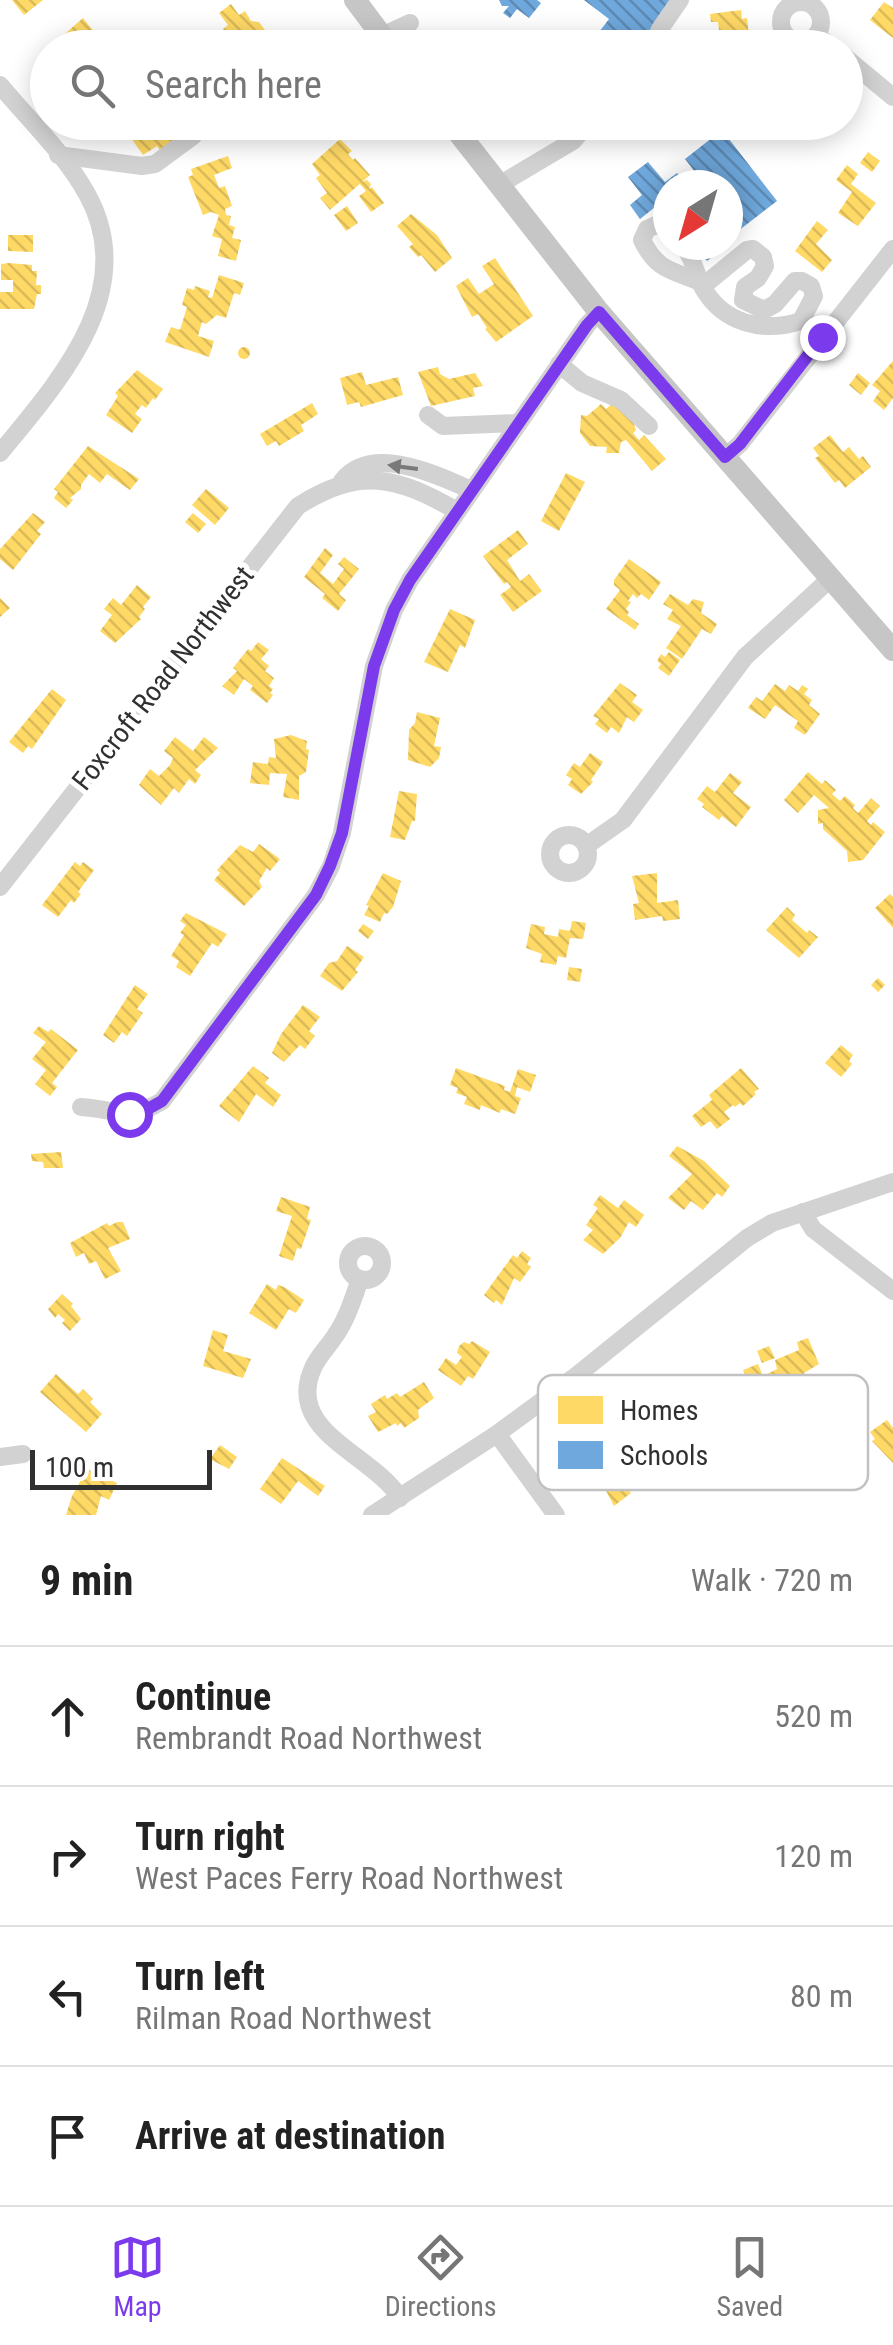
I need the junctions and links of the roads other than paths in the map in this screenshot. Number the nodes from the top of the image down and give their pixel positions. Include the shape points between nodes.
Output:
1 (354, 0) edge
2 (680, 0) edge
3 (410, 23) dead end
4 (377, 30) edge
5 (401, 30) edge
6 (660, 30) edge
7 (863, 72) edge
8 (0, 85) edge
9 (893, 96) edge
10 (30, 114) edge
11 (50, 140) edge
12 (188, 140) edge
13 (464, 140) edge
14 (573, 140) edge
15 (58, 155) junction
16 (499, 186) junction
17 (653, 226) edge
18 (893, 249) edge
19 (653, 256) edge
20 (656, 260) edge
21 (684, 260) edge
22 (692, 260) edge
23 (678, 272) junction
24 (702, 284) junction
25 (599, 312) junction
26 (801, 321) junction
27 (822, 337) junction
28 (559, 364) junction
29 (428, 415) dead end
30 (518, 423) junction
31 (649, 426) dead end
32 (0, 453) edge
33 (725, 457) junction
34 (338, 485) junction
35 (472, 490) junction
36 (456, 511) junction
37 (830, 578) junction
38 (893, 650) edge
39 (586, 846) dead end
40 (0, 887) edge
41 (82, 1107) dead end
42 (893, 1182) edge
43 (803, 1212) junction
44 (360, 1280) dead end
45 (893, 1291) edge
46 (577, 1375) edge
47 (538, 1404) edge
48 (497, 1434) junction
49 (23, 1454) dead end
50 (0, 1457) edge
51 (400, 1498) junction
52 (372, 1515) edge
53 (556, 1515) edge

1 - 4 main road
2 - 6 street
3 - 5 street
7 - 9 street
8 - 10 street
11 - 15 street
12 - 15 street via 142,166
13 - 16 main road
14 - 16 street
15 - 32 street via 98,217 105,259 100,302 82,342
16 - 25 main road
17 - 19 street via 642,240
18 - 27 street
20 - 23 street
21 - 23 street
22 - 24 street
23 - 24 street
24 - 26 street via 721,310 749,327
24 - 26 street via 754,249 765,266 745,287 743,300 764,310 802,281 814,296
25 - 28 street
25 - 33 main road
26 - 27 street
27 - 33 street
28 - 30 street
28 - 31 street via 621,400
29 - 30 street via 442,426
30 - 35 street
33 - 37 main road
35 -> 34 street, Foxcroft Road Northwest via 390,464 348,472
34 - 36 street, Foxcroft Road Northwest via 401,484
34 - 40 street, Foxcroft Road Northwest via 298,506
35 - 36 street
36 - 41 street via 410,580 382,640 342,833 316,895 162,1101 129,1114
37 - 38 main road
37 - 39 street via 745,657 623,820
42 - 43 street
43 - 45 street via 813,1229
43 - 46 street via 747,1238
44 - 51 street via 343,1324 311,1370 308,1402 322,1430 379,1473
47 - 48 street
48 - 51 street
48 - 53 street
49 - 50 street
51 - 52 street

